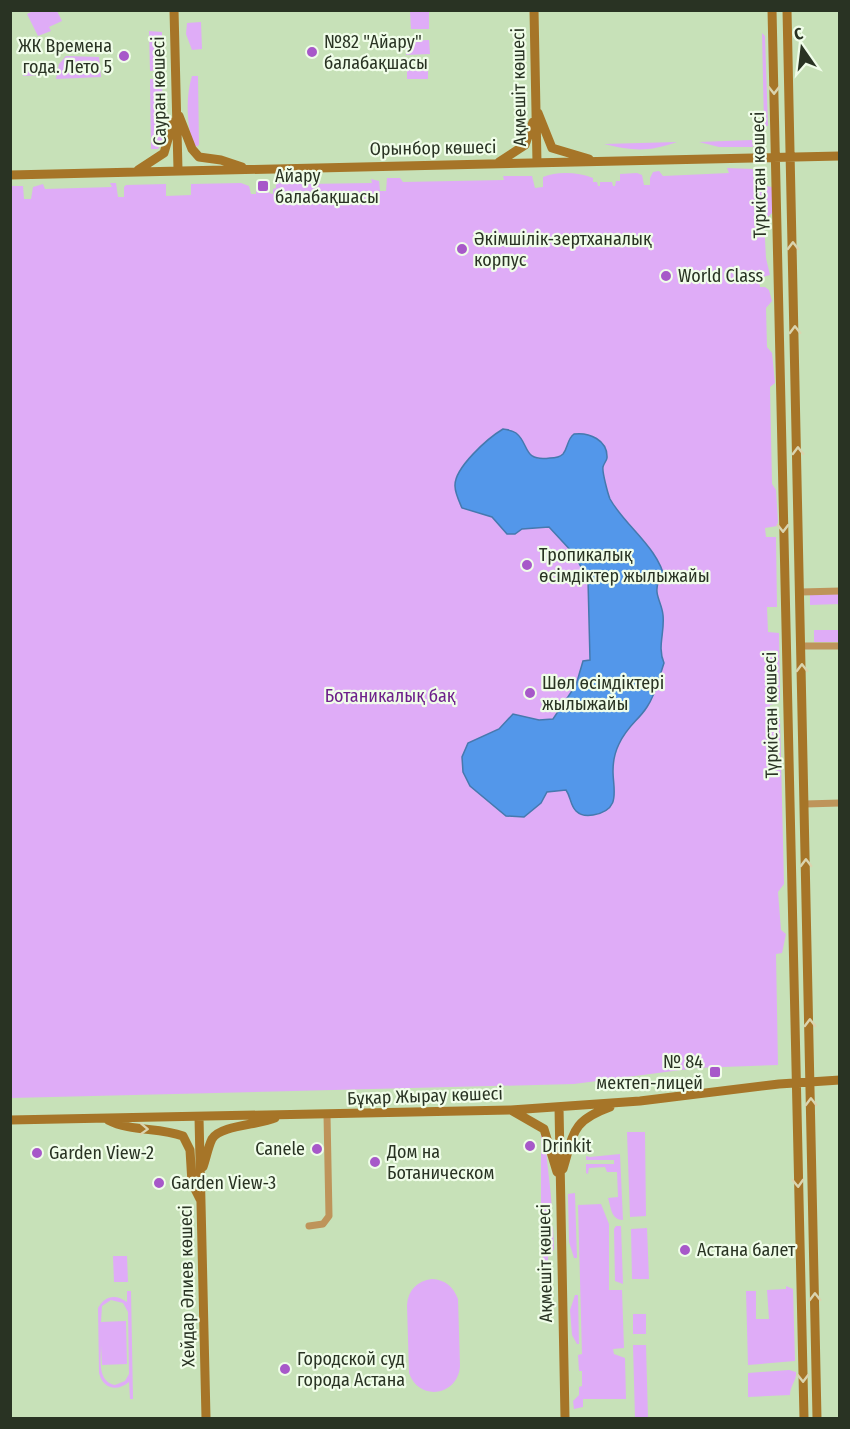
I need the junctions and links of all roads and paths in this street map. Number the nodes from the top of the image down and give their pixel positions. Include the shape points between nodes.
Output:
1 (174, 10) edge
2 (534, 10) edge
3 (772, 10) edge
4 (787, 10) edge
5 (176, 108) junction
6 (536, 108) junction
7 (840, 156) edge
8 (775, 157) junction
9 (791, 157) junction
10 (597, 161) junction
11 (498, 163) junction
12 (537, 163) junction
13 (250, 169) junction
14 (178, 170) junction
15 (137, 171) junction
16 (10, 175) edge
17 (796, 355) junction
18 (780, 359) junction
19 (797, 403) junction
20 (780, 404) junction
21 (840, 591) edge
22 (785, 594) junction
23 (801, 596) junction
24 (786, 640) junction
25 (802, 646) junction
26 (840, 646) edge
27 (840, 803) edge
28 (805, 804) junction
29 (840, 1080) edge
30 (811, 1081) junction
31 (796, 1083) junction
32 (621, 1103) junction
33 (559, 1107) junction
34 (511, 1110) junction
35 (327, 1115) junction
36 (280, 1116) junction
37 (199, 1117) junction
38 (106, 1118) junction
39 (10, 1120) edge
40 (201, 1173) junction
41 (560, 1180) junction
42 (202, 1202) junction
43 (309, 1226) dead end
44 (801, 1320) junction
45 (816, 1330) junction
46 (802, 1348) junction
47 (816, 1352) junction
48 (206, 1419) edge
49 (565, 1419) edge
50 (804, 1419) edge
51 (817, 1419) edge

1 - 5 street, Сауран көшесі
2 - 6 street, Ақмешіт көшесі
3 -> 8 street, Түркістан көшесі
4 - 9 street, Түркістан көшесі
5 - 13 street via 192,149 200,157
5 - 14 street, Сауран көшесі
5 - 15 street via 164,153
6 - 10 street via 552,148
6 - 11 street via 525,145
6 - 12 street, Ақмешіт көшесі
7 - 9 street, Орынбор көшесі
8 - 9 street, Орынбор көшесі
8 - 10 street, Орынбор көшесі
8 - 18 street, Түркістан көшесі
17 -> 9 street, Түркістан көшесі
10 - 12 street, Орынбор көшесі
11 - 12 street, Орынбор көшесі
11 - 13 street, Орынбор көшесі
13 - 14 street, Орынбор көшесі
14 - 15 street, Орынбор көшесі
15 - 16 street, Орынбор көшесі
17 - 18 street via 789,366
17 - 19 street, Түркістан көшесі
18 - 20 street, Түркістан көшесі
19 - 20 street via 794,397 785,396
23 -> 19 street, Түркістан көшесі
20 -> 22 street, Түркістан көшесі
21 - 23 street
22 - 23 street via 790,605 799,604
22 - 24 street, Түркістан көшесі
23 - 25 street, Түркістан көшесі
24 - 25 street via 795,633
24 - 31 street, Түркістан көшесі
25 - 26 street
28 -> 25 street, Түркістан көшесі
27 - 28 street
30 -> 28 street, Түркістан көшесі
29 - 30 street, Бұқар Жырау көшесі
30 - 31 street, Бұқар Жырау көшесі
45 -> 30 street, Түркістан көшесі
31 - 32 street, Бұқар Жырау көшесі
31 -> 44 street, Түркістан көшесі
32 - 33 street, Бұқар Жырау көшесі
32 - 41 street via 595,1112 575,1127
33 - 34 street, Бұқар Жырау көшесі
33 - 41 street, Ақмешіт көшесі
34 - 35 street, Бұқар Жырау көшесі
34 - 41 street via 544,1129
35 - 36 street, Бұқар Жырау көшесі
35 - 43 street via 329,1216 323,1224
36 - 37 street, Бұқар Жырау көшесі
36 - 40 street via 215,1135
37 - 38 street, Бұқар Жырау көшесі
37 - 40 street, Хейдар Әлиев көшесі
38 - 39 street, Бұқар Жырау көшесі
38 -> 42 street via 126,1128 183,1136 190,1150 192,1183
40 - 42 street, Хейдар Әлиев көшесі
41 - 49 street, Ақмешіт көшесі
42 - 48 street, Хейдар Әлиев көшесі
44 - 45 street via 804,1329
44 - 46 street, Түркістан көшесі
45 - 47 street, Түркістан көшесі
46 - 47 street via 813,1345
46 -> 50 street, Түркістан көшесі
47 - 51 street, Түркістан көшесі

